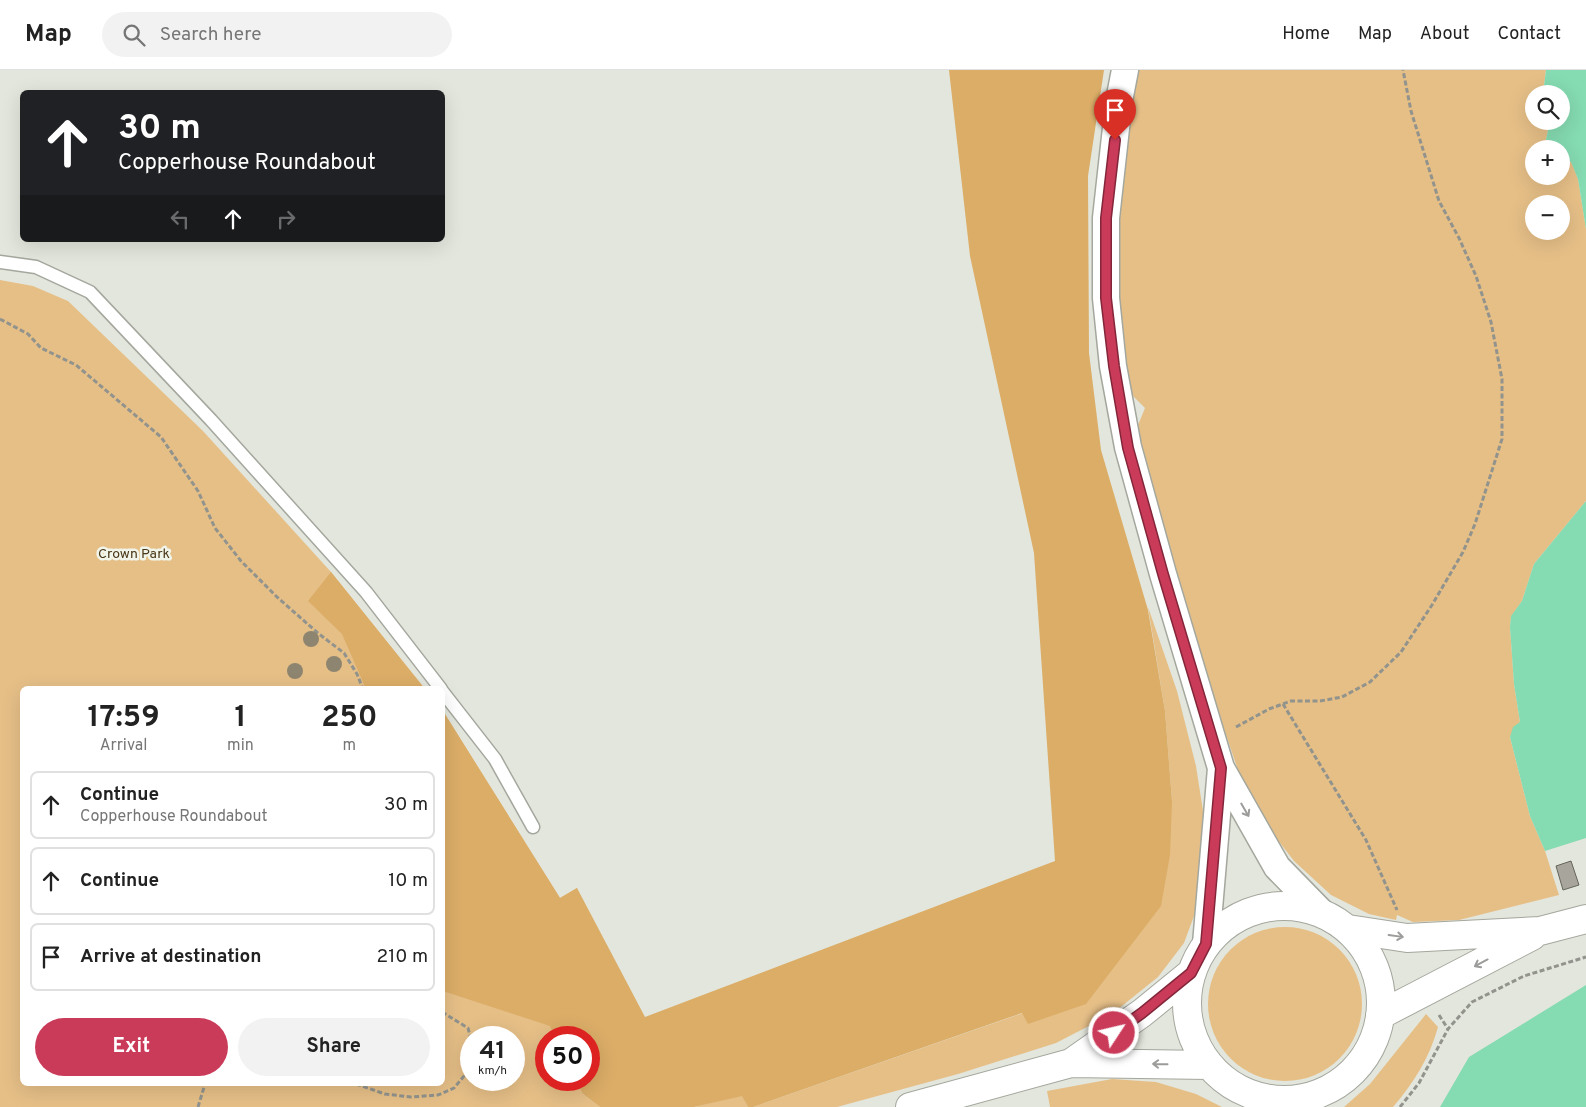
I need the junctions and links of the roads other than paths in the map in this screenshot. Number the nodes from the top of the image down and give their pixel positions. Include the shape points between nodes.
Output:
1 (1125, 70) edge
2 (0, 262) edge
3 (439, 686) edge
4 (445, 694) edge
5 (1221, 768) junction
6 (533, 828) dead end
7 (1321, 912) junction
8 (1586, 919) edge
9 (1348, 929) junction
10 (1540, 931) junction
11 (1206, 944) junction
12 (1191, 973) junction
13 (1380, 1015) junction
14 (1071, 1062) junction
15 (1208, 1065) junction
16 (910, 1107) edge

1 - 5 street via 1106,218 1106,298 1114,366 1128,448
2 - 3 lane via 36,267 90,292 360,584
4 - 6 lane via 495,759
5 -> 7 street via 1277,867
5 - 11 street
7 - 9 main road
7 - 11 main road via 1290,906 1258,909 1229,922
8 - 10 main road
9 -> 10 main road via 1407,938
9 - 13 main road via 1368,954 1380,984
10 -> 13 main road
11 - 12 main road
12 - 14 main road via 1142,1013
12 - 15 main road via 1187,1005 1193,1037
13 - 15 main road via 1371,1046 1352,1072 1326,1090 1303,1097 1263,1098 1233,1086
15 -> 14 main road
14 - 16 main road

